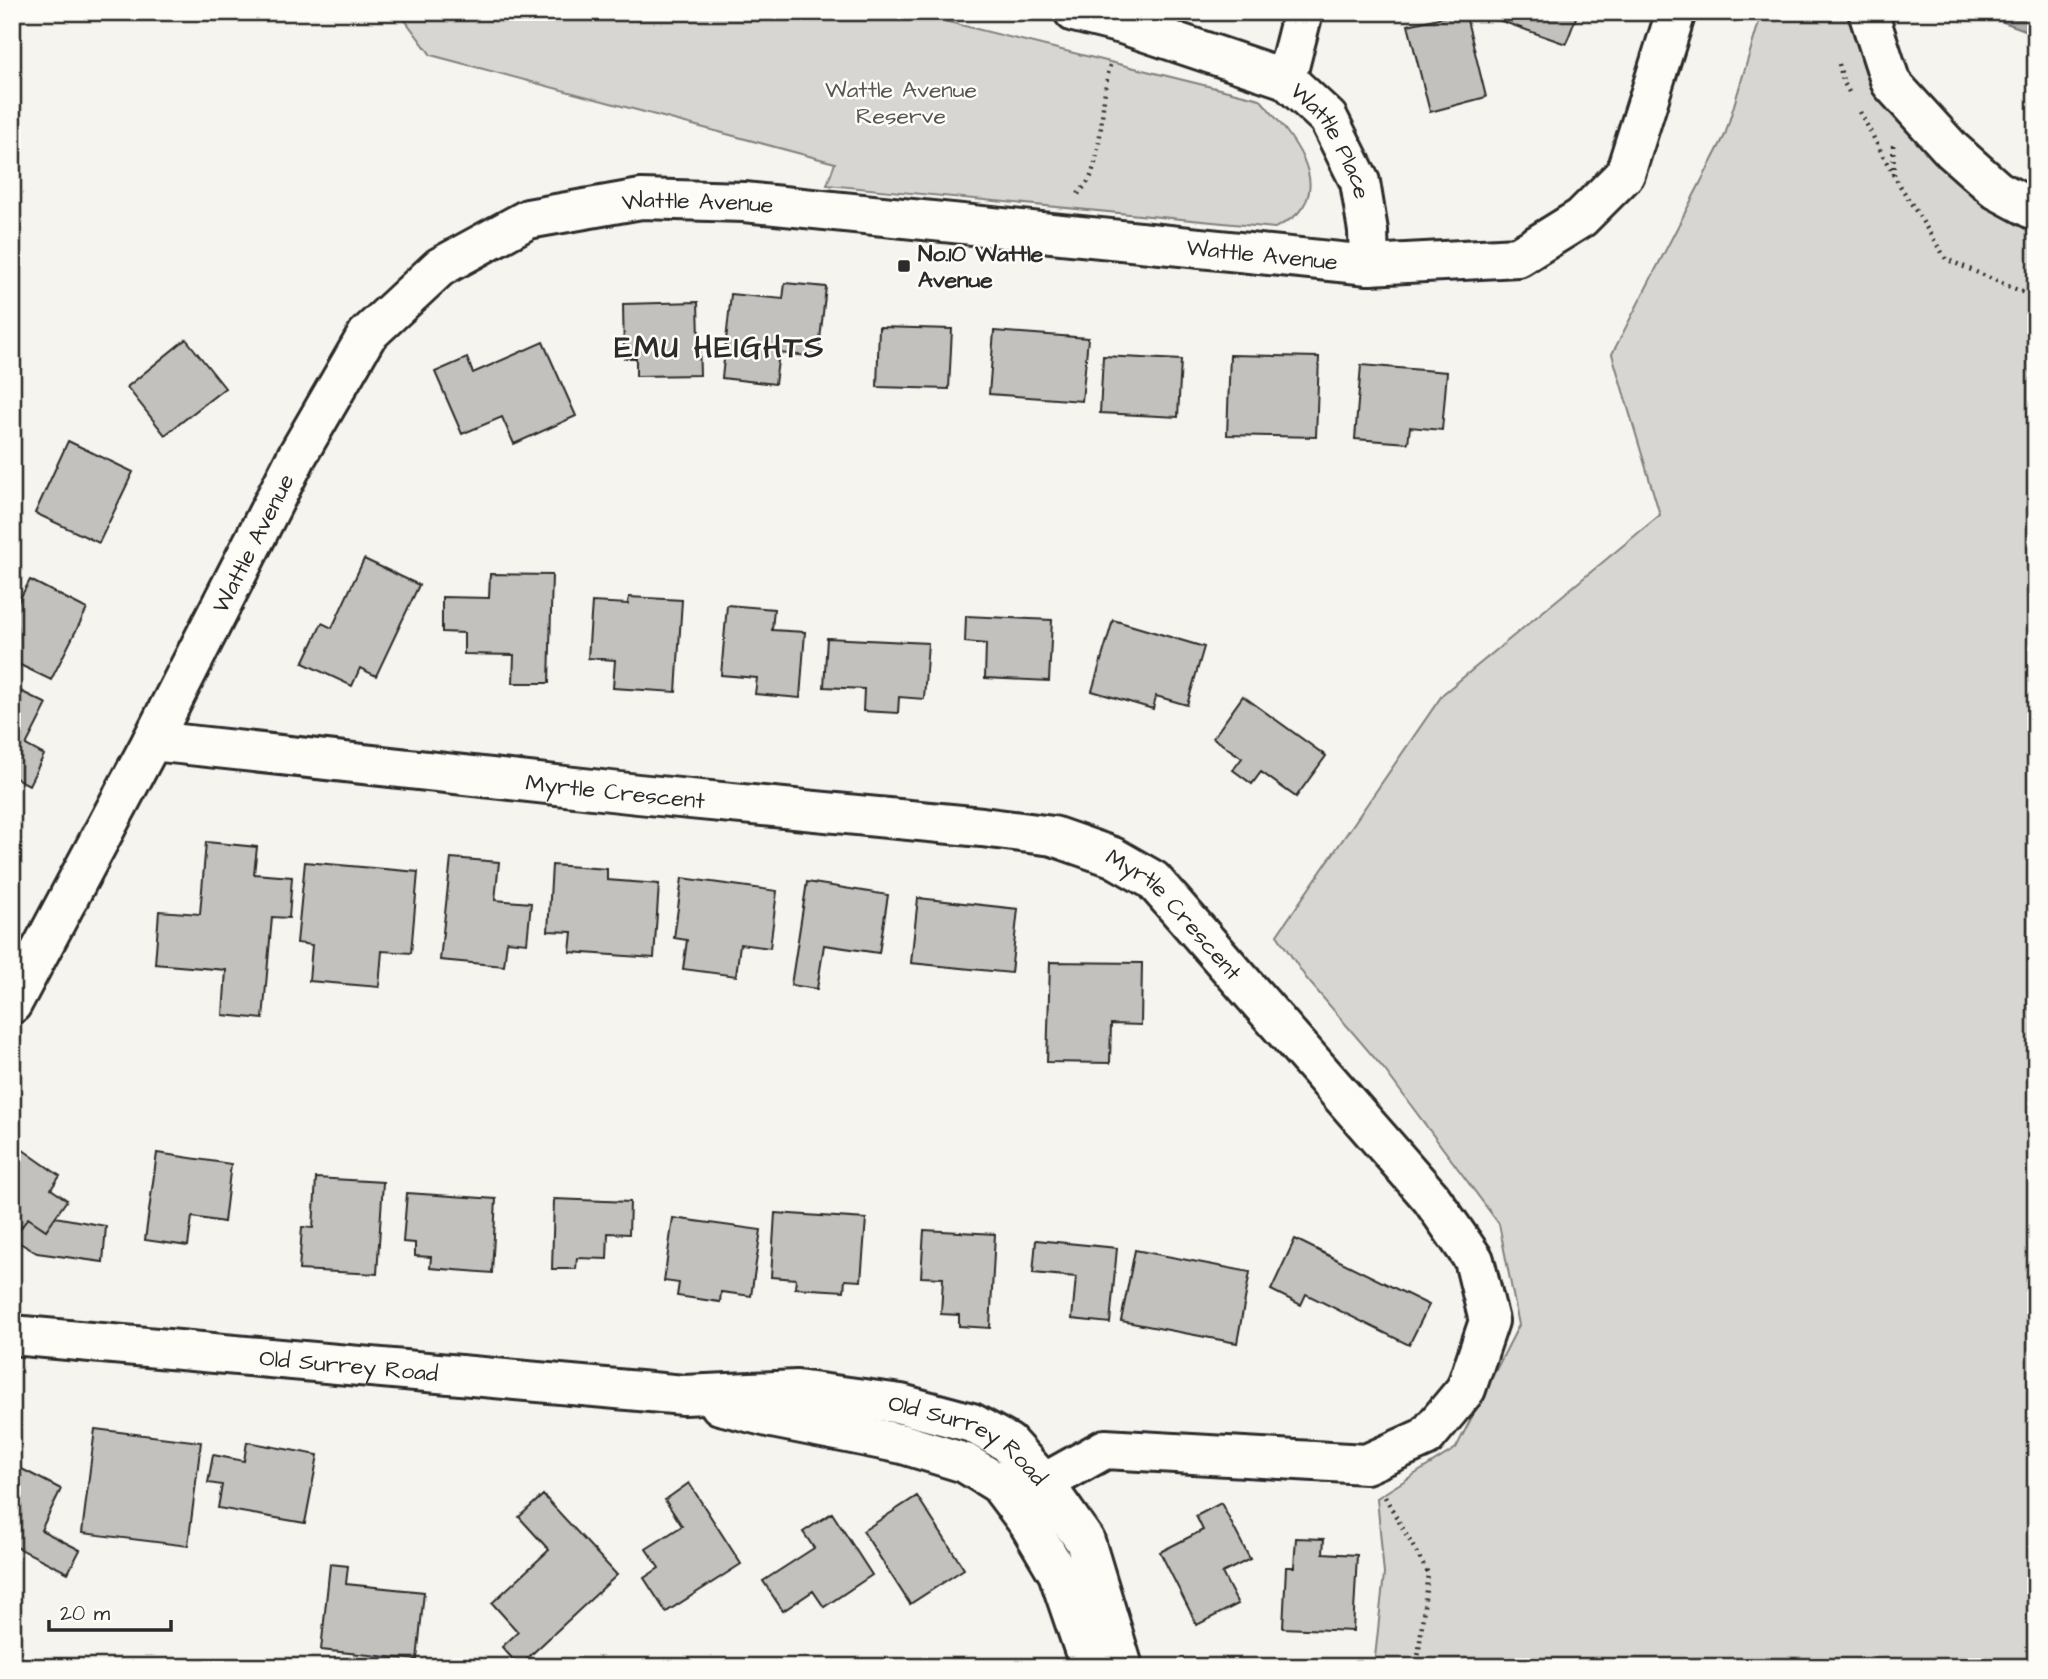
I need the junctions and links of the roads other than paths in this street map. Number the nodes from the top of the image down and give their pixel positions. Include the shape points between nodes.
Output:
1 (1074, 12) edge
2 (1303, 12) edge
3 (1676, 12) edge
4 (1868, 12) edge
5 (1124, 18) edge
6 (1286, 79) junction
7 (2036, 211) edge
8 (1369, 265) junction
9 (152, 741) junction
10 (12, 1004) edge
11 (12, 1335) edge
12 (684, 1395) junction
13 (1044, 1483) junction
14 (1090, 1667) edge
15 (1124, 1667) edge

1 - 5 street, Wattle Place
2 - 6 street
3 - 8 street, Wattle Avenue via 1625,174 1581,218 1518,257
4 - 7 street via 1891,83 1997,190
5 - 6 street, Wattle Place
6 - 8 street, Wattle Place via 1328,118 1360,182
8 - 9 street, Wattle Avenue via 744,202 641,199 528,219 440,267 367,335 297,456
9 - 10 street, Wattle Avenue
9 - 13 street, Myrtle Crescent via 1054,836 1112,857 1153,880 1431,1198 1474,1260 1489,1321 1466,1389 1426,1437 1366,1464 1105,1449
11 - 12 street, Old Surrey Road
12 - 13 street, Old Surrey Road via 796,1390 901,1404 972,1423 1008,1443
12 - 14 street, Old Surrey Road via 903,1444 965,1463 999,1484 1058,1573
13 - 15 street, Old Surrey Road via 1085,1541

